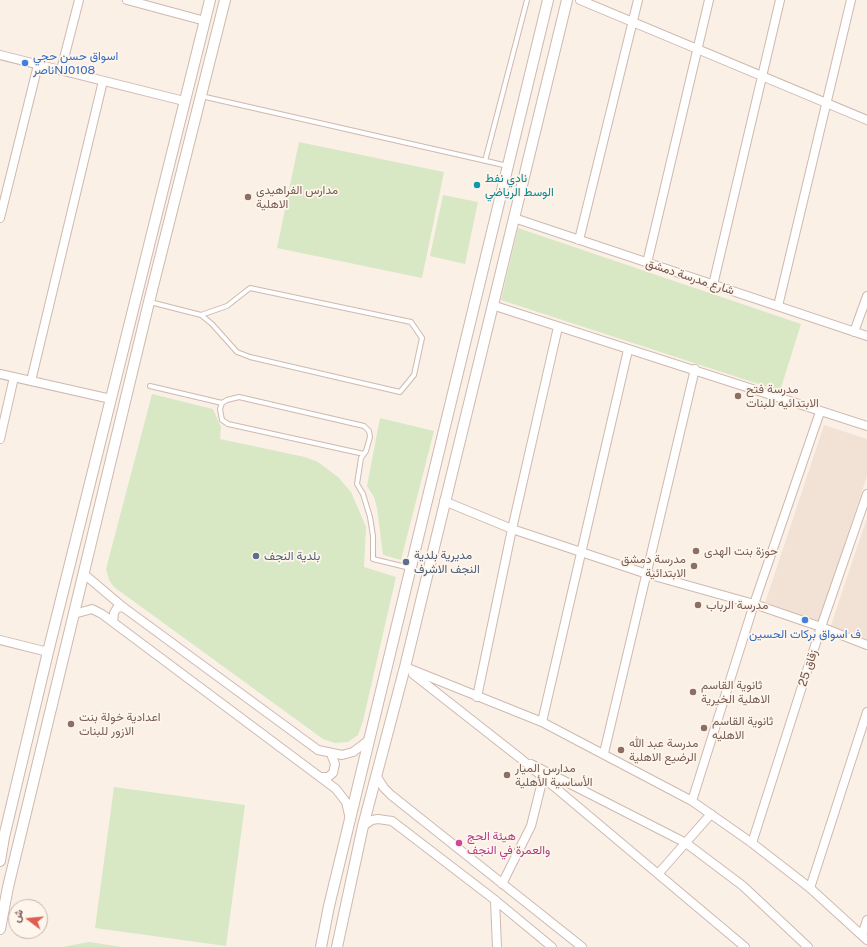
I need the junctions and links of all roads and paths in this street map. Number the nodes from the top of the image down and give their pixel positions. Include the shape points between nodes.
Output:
1 (79, 0) edge
2 (127, 0) edge
3 (210, 0) edge
4 (225, 0) edge
5 (527, 0) edge
6 (548, 0) edge
7 (567, 0) edge
8 (580, 0) edge
9 (638, 0) edge
10 (709, 0) edge
11 (780, 0) edge
12 (851, 0) edge
13 (136, 1) edge
14 (205, 21) junction
15 (632, 22) junction
16 (698, 49) junction
17 (197, 50) junction
18 (212, 52) junction
19 (0, 55) edge
20 (38, 64) junction
21 (61, 70) junction
22 (192, 72) junction
23 (206, 76) junction
24 (762, 76) junction
25 (103, 81) junction
26 (201, 96) junction
27 (184, 101) junction
28 (826, 103) junction
29 (867, 120) edge
30 (485, 161) junction
31 (508, 166) junction
32 (158, 210) junction
33 (172, 213) junction
34 (0, 218) edge
35 (514, 218) junction
36 (152, 236) junction
37 (166, 237) junction
38 (579, 240) junction
39 (647, 263) junction
40 (714, 285) junction
41 (867, 296) edge
42 (149, 302) junction
43 (492, 305) junction
44 (778, 306) junction
45 (200, 314) junction
46 (558, 327) junction
47 (854, 332) junction
48 (867, 336) edge
49 (628, 350) junction
50 (695, 369) junction
51 (0, 374) edge
52 (14, 377) junction
53 (30, 381) junction
54 (150, 386) dead end
55 (111, 399) junction
56 (222, 403) junction
57 (820, 412) junction
58 (446, 421) junction
59 (867, 426) edge
60 (462, 427) junction
61 (0, 439) edge
62 (440, 447) junction
63 (456, 453) junction
64 (364, 454) junction
65 (867, 494) edge
66 (444, 501) junction
67 (512, 529) junction
68 (581, 552) junction
69 (411, 568) junction
70 (84, 574) junction
71 (647, 574) junction
72 (754, 604) junction
73 (123, 606) junction
74 (74, 614) junction
75 (113, 622) junction
76 (821, 627) junction
77 (0, 640) edge
78 (867, 645) edge
79 (48, 652) junction
80 (405, 667) junction
81 (477, 697) junction
82 (867, 712) edge
83 (542, 722) junction
84 (369, 740) junction
85 (604, 753) junction
86 (330, 754) junction
87 (520, 758) junction
88 (320, 777) junction
89 (377, 777) junction
90 (543, 778) junction
91 (18, 780) junction
92 (33, 783) junction
93 (692, 801) junction
94 (711, 814) junction
95 (350, 819) junction
96 (363, 826) junction
97 (752, 843) junction
98 (686, 844) junction
99 (0, 861) edge
100 (658, 874) junction
101 (502, 884) junction
102 (4, 886) edge
103 (810, 888) junction
104 (495, 900) junction
105 (329, 906) junction
106 (344, 913) junction
107 (867, 920) edge
108 (0, 928) edge
109 (865, 937) edge
110 (322, 942) edge
111 (338, 944) edge
112 (574, 944) edge
113 (497, 947) edge
114 (552, 947) edge
115 (582, 947) edge
116 (745, 947) edge
117 (808, 947) edge

1 - 21 street
2 - 13 street
3 - 14 street
4 - 18 street
5 - 30 lane
6 - 31 street
7 - 35 street
8 - 15 street
9 - 15 street
10 - 16 street
11 - 24 street
12 - 28 street
13 - 14 street
14 - 17 street
15 - 16 street
15 - 38 street
16 - 24 street
16 - 39 street
17 - 18 street via 206,55
17 - 22 street
18 - 23 street
19 - 20 street
20 - 21 street
20 - 34 street
21 - 25 street
22 - 23 street via 200,71
22 - 27 street
23 - 26 street
24 - 28 street
24 - 40 street
25 - 27 street
25 - 53 street
26 - 30 lane
26 - 33 street
27 - 32 street
28 - 29 street
28 - 44 street
30 - 31 lane
31 - 58 street
32 - 33 street via 163,214
32 - 36 street
33 - 37 street
35 - 38 street, شارع مدرسة دمشق
35 - 43 street
36 - 37 street via 158,234
36 - 55 street
37 - 42 street
38 - 39 street, شارع مدرسة دمشق
39 - 40 street, شارع مدرسة دمشق
40 - 44 street, شارع مدرسة دمشق
41 - 47 street
42 - 45 lane
42 - 70 street
43 - 46 street
43 - 60 street
44 - 47 street, شارع مدرسة دمشق
45 - 45 lane via 227,306 250,288 411,322 422,338 414,375 400,392 237,352
46 - 49 street
46 - 67 street
47 - 48 street, شارع مدرسة دمشق
49 - 50 street
49 - 68 street
50 - 57 street
50 - 71 street
51 - 52 street
52 - 53 street
52 - 61 street
53 - 55 street
54 - 56 lane
55 - 79 street
56 - 64 lane via 220,415 228,424
56 - 64 lane via 238,397 364,426 370,437
57 - 59 street
57 - 72 street
58 - 60 street via 453,428
58 - 62 street
60 - 63 street
62 - 63 street via 450,446
62 - 69 street
63 - 66 street
64 - 69 lane via 361,458 357,484 370,517 373,558
65 - 76 street, زقاق 25
66 - 67 street
66 - 80 street
67 - 68 street
67 - 81 street
68 - 71 street
68 - 83 street
69 - 84 street
70 - 73 street
70 - 74 street
71 - 72 street
71 - 85 street
72 - 76 street
72 - 93 street
73 - 75 street via 114,613
73 - 86 street via 318,750
74 - 75 street via 92,610
74 - 92 street
75 - 88 street
76 - 78 street
76 - 97 street, زقاق 25
77 - 79 street
79 - 91 street
80 - 81 street
80 - 87 street
80 - 89 street
81 - 83 street
82 - 103 street
83 - 85 street
84 - 86 street via 353,752 342,755
84 - 95 street
85 - 93 street
86 - 88 street via 334,764 333,773
87 - 90 street
87 - 98 street
88 - 95 street via 342,796
89 - 96 street
89 - 101 street via 391,795
90 - 100 street
90 - 101 street via 531,826
91 - 92 street via 24,786
91 - 99 street
92 - 102 street
93 - 94 street
94 - 97 street
94 - 98 street
95 - 105 street
96 - 104 street via 378,819 392,822
96 - 106 street
97 - 103 street
98 - 100 street
98 - 117 street via 742,886
100 - 116 street
101 - 112 street
102 - 108 street
103 - 109 street
104 - 113 street
104 - 114 street
105 - 106 street via 336,914
105 - 110 street
106 - 111 street
107 - 109 street
110 - 111 street via 326,935 332,936
112 - 115 street

